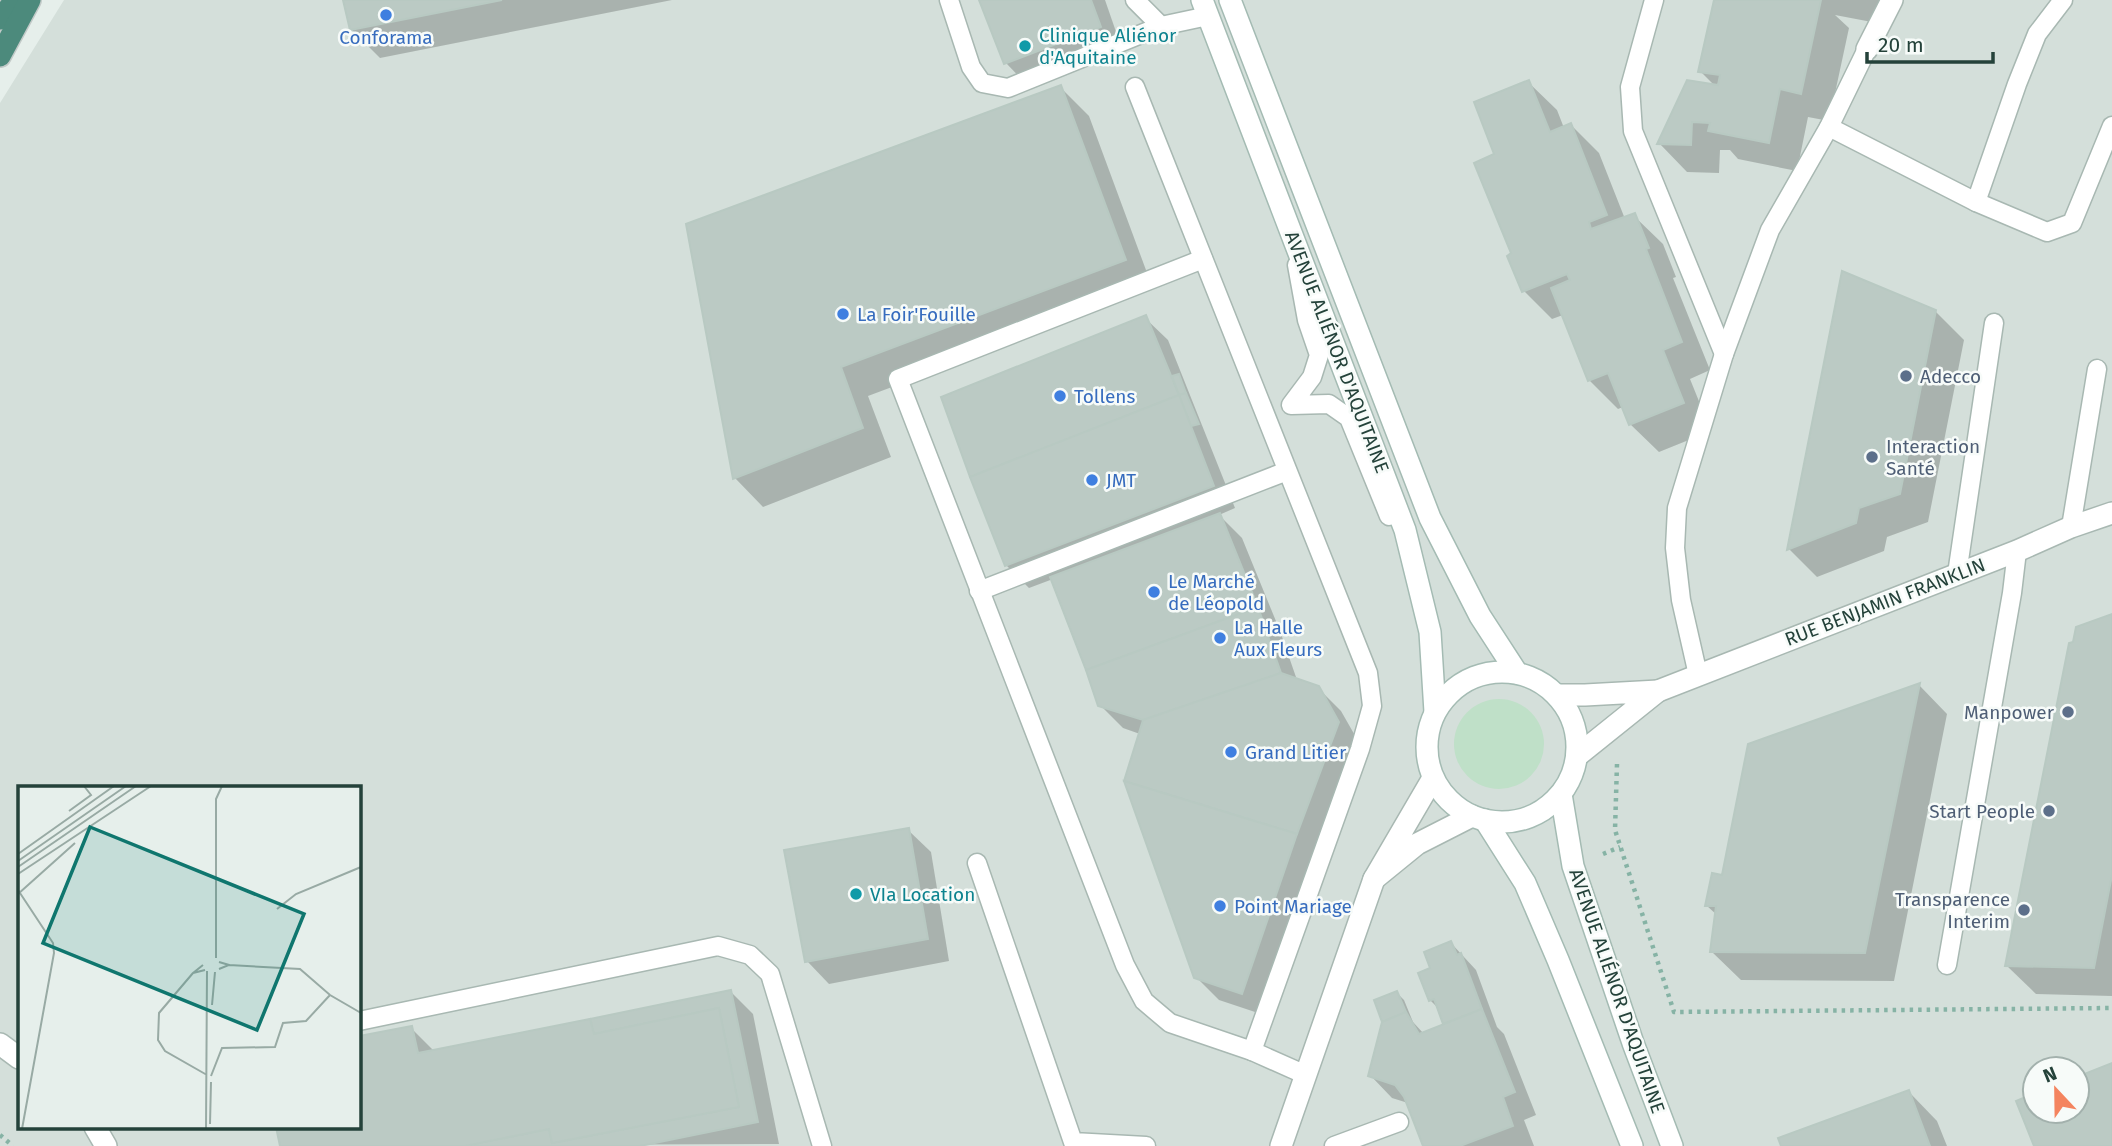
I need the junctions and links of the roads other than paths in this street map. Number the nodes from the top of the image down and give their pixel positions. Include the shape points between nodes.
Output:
1 (15, 0) edge
2 (30, 0) edge
3 (949, 0) edge
4 (1135, 0) edge
5 (1230, 0) edge
6 (1654, 0) edge
7 (1892, 0) edge
8 (2063, 0) edge
9 (1205, 8) edge
10 (0, 19) edge
11 (1161, 26) junction
12 (1867, 50) joint
13 (0, 57) edge
14 (1135, 87) dead end
15 (2112, 126) edge
16 (1829, 127) junction
17 (1976, 202) junction
18 (1291, 231) junction
19 (1203, 259) junction
20 (1994, 323) dead end
21 (1724, 354) junction
22 (2097, 369) dead end
23 (1291, 405) junction
24 (1266, 419) junction
25 (1287, 471) junction
26 (2112, 513) edge
27 (2071, 527) junction
28 (2017, 551) junction
29 (1956, 574) junction
30 (979, 591) junction
31 (1422, 599) junction
32 (1517, 673) junction
33 (1698, 675) junction
34 (1658, 691) junction
35 (1557, 695) junction
36 (1436, 712) junction
37 (1577, 756) junction
38 (1433, 778) junction
39 (1561, 794) junction
40 (1478, 818) junction
41 (977, 863) dead end
42 (1374, 879) junction
43 (1947, 965) dead end
44 (360, 1021) edge
45 (0, 1044) edge
46 (1252, 1051) junction
47 (18, 1057) edge
48 (1306, 1075) junction
49 (1399, 1122) dead end
50 (96, 1128) edge
51 (106, 1146) edge
52 (822, 1146) edge
53 (1146, 1146) edge
54 (1281, 1146) edge
55 (1334, 1146) edge
56 (1632, 1146) edge
57 (1672, 1146) edge

1 - 10 highway
2 - 13 highway
3 - 11 lane via 971,67 982,83 1008,88
4 - 11 lane
5 - 32 main road, AVENUE ALIÉNOR D'AQUITAINE via 1430,518 1480,616
6 - 21 lane via 1630,87 1633,131
7 - 12 main road
8 - 17 lane via 2037,34
9 - 11 lane
9 - 18 main road, AVENUE ALIÉNOR D'AQUITAINE
12 - 16 lane
14 - 19 lane
15 - 17 lane via 2072,223 2047,232
16 - 17 lane
16 - 21 lane via 1770,230
18 - 23 lane via 1307,320 1319,355 1312,377
18 - 31 main road, AVENUE ALIÉNOR D'AQUITAINE via 1405,530
19 - 24 lane
19 - 30 lane via 898,379
20 - 29 lane
21 - 33 lane via 1677,508 1675,548 1681,600
22 - 27 lane
23 - 24 lane
23 - 31 lane via 1329,404 1349,418
24 - 25 lane
25 - 30 lane
25 - 46 lane via 1368,673 1371,706 1360,749
26 - 27 main road, RUE BENJAMIN FRANKLIN
27 - 28 main road, RUE BENJAMIN FRANKLIN
28 - 29 main road, RUE BENJAMIN FRANKLIN
28 - 43 lane
29 - 33 main road, RUE BENJAMIN FRANKLIN
30 - 46 lane via 1125,965 1144,1001 1170,1023
31 - 36 main road, AVENUE ALIÉNOR D'AQUITAINE via 1430,632
32 - 35 main road
32 - 36 main road via 1493,672 1470,679 1450,693
33 - 34 main road, RUE BENJAMIN FRANKLIN
34 - 35 main road, RUE BENJAMIN FRANKLIN
34 - 37 main road, RUE BENJAMIN FRANKLIN
35 - 37 main road via 1577,734
36 - 38 main road via 1428,734
37 - 39 main road
38 - 40 main road via 1456,807
38 - 42 main road
39 - 40 main road via 1527,818 1506,822
39 - 57 main road, AVENUE ALIÉNOR D'AQUITAINE via 1577,878
40 - 42 main road via 1417,844
40 - 56 main road, AVENUE ALIÉNOR D'AQUITAINE via 1525,883
41 - 53 lane via 1073,1142
42 - 48 main road
44 - 52 lane via 718,946 750,955 770,974
45 - 47 main road
46 - 48 lane
48 - 54 main road
49 - 55 lane
50 - 51 main road

